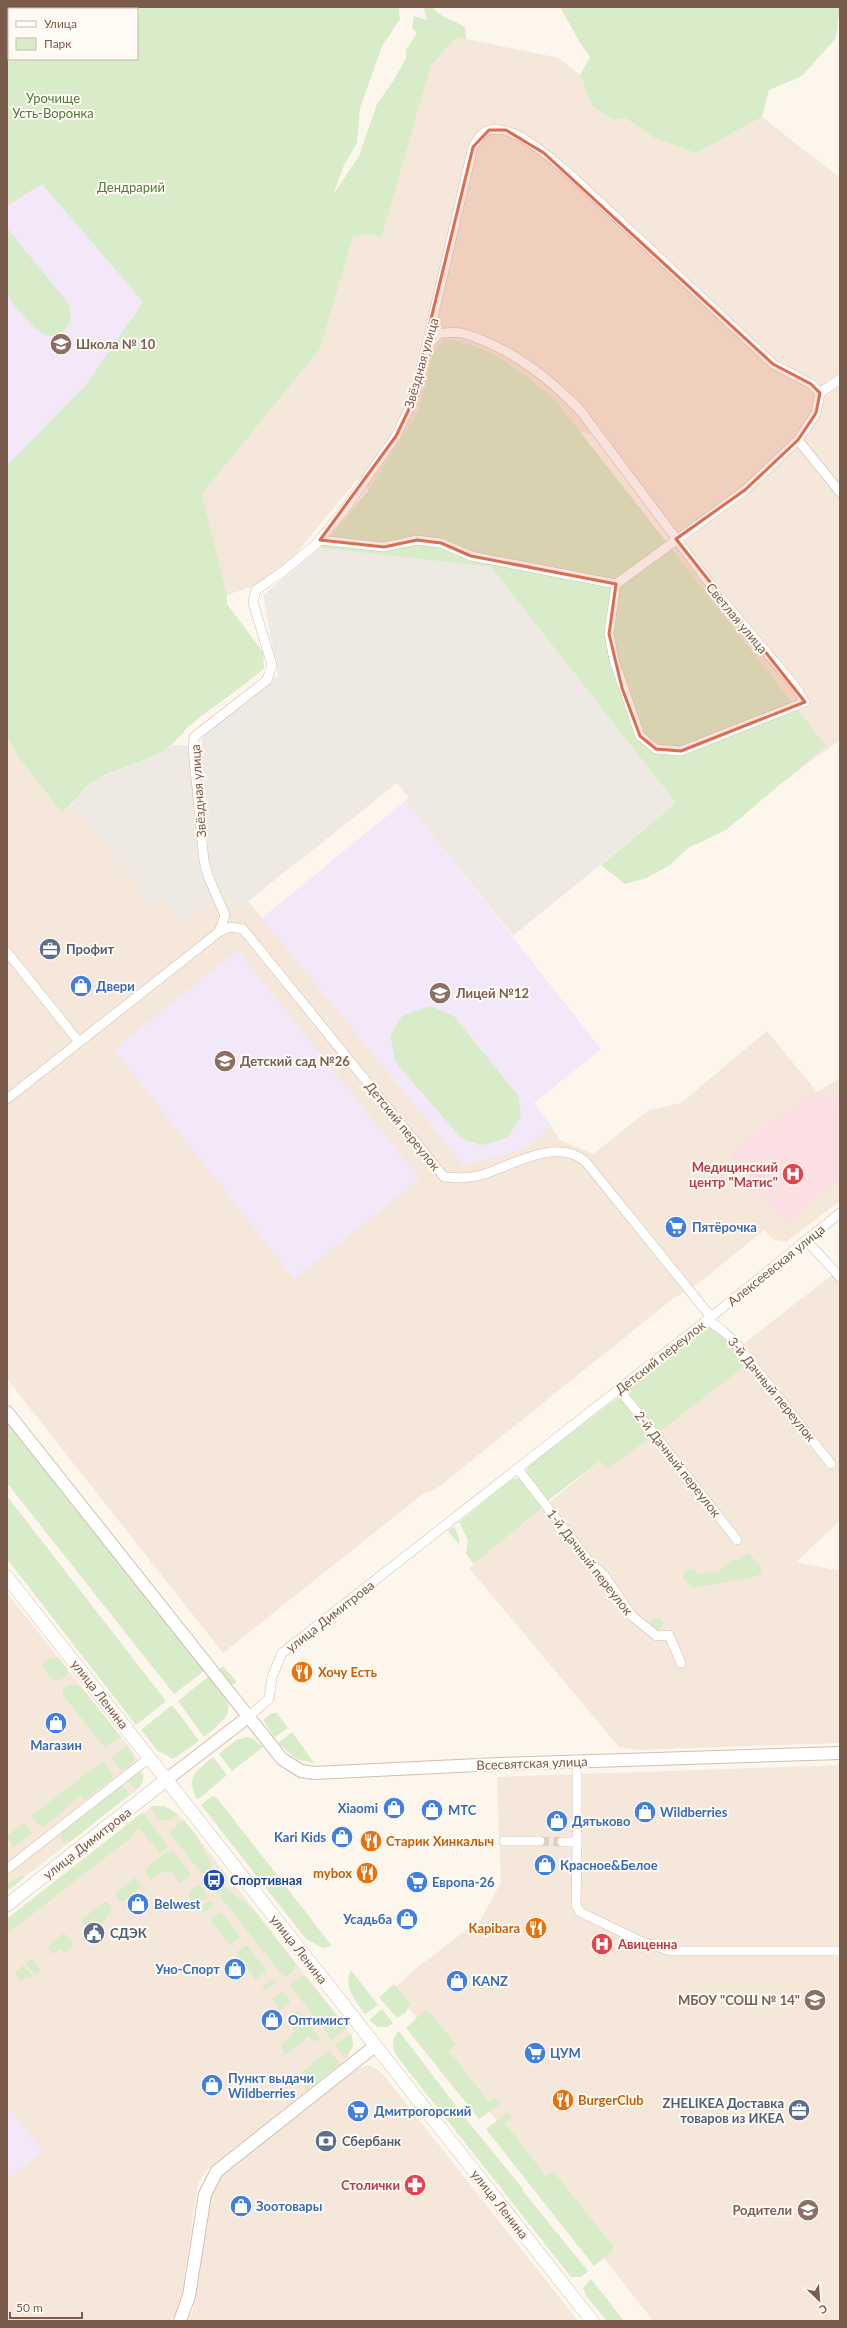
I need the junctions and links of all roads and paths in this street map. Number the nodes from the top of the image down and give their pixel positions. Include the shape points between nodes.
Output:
1 (426, 347) junction
2 (840, 380) edge
3 (820, 393) junction
4 (798, 440) junction
5 (840, 492) edge
6 (676, 539) junction
7 (320, 540) junction
8 (616, 584) junction
9 (219, 932) junction
10 (7, 952) edge
11 (79, 1042) junction
12 (7, 1099) edge
13 (840, 1213) edge
14 (806, 1240) junction
15 (840, 1276) edge
16 (709, 1318) junction
17 (619, 1389) junction
18 (7, 1412) edge
19 (831, 1464) dead end
20 (518, 1469) junction
21 (437, 1533) joint
22 (738, 1540) dead end
23 (7, 1577) edge
24 (682, 1663) dead end
25 (248, 1717) junction
26 (840, 1752) edge
27 (149, 1758) junction
28 (577, 1762) junction
29 (166, 1780) junction
30 (577, 1815) tunnel mouth
31 (504, 1841) dead end
32 (540, 1841) tunnel mouth
33 (562, 1842) tunnel mouth
34 (7, 1869) edge
35 (7, 1905) edge
36 (840, 1951) edge
37 (375, 2046) junction
38 (180, 2321) edge
39 (592, 2321) edge

1 - 3 street, Звёздная улица via 473,147 489,130 506,130 544,153 574,178 773,364 811,384
1 - 6 street, Светлая улица via 440,333 461,333 506,352 558,387 580,410
1 - 7 street, Звёздная улица via 409,409 396,436 343,512
2 - 3 street
3 - 4 street via 816,413
4 - 5 street
4 - 6 street via 745,490
6 - 8 street
6 - 8 street, Светлая улица via 805,702 682,751 656,749 640,736 614,660 609,634
7 - 8 street via 384,547 417,540 441,543 471,556
7 - 9 street, Звёздная улица via 256,590 253,602 272,665 267,680 194,737 204,861 225,915
9 - 11 street, Детский переулок
9 - 16 street, Детский переулок via 230,927 243,929 444,1177 480,1176 551,1151 576,1154
10 - 11 street
11 - 12 street, Детский переулок
13 - 14 street, Алексеевская улица
14 - 15 street
14 - 16 street, Алексеевская улица
16 - 17 street, Детский переулок
16 - 19 street, 3-й Дачный переулок via 735,1342
17 - 20 street, Детский переулок
17 - 22 street, 2-й Дачный переулок
18 - 25 street, Всесвятская улица
20 - 21 street, Детский переулок
20 - 24 street, 1-й Дачный переулок via 588,1560 604,1575 632,1616 657,1636 669,1635
21 - 25 street, улица Димитрова via 282,1653 272,1677 269,1698
23 - 27 main road, улица Ленина
25 - 28 street, Всесвятская улица via 282,1759 301,1770 314,1773
25 - 29 street
26 - 28 street, Всесвятская улица
27 - 29 main road, улица Ленина
27 - 34 street
28 - 30 street
29 - 35 main road, улица Димитрова
29 - 37 main road, улица Ленина
31 - 32 street
33 - 36 street via 577,1837 576,1905 580,1912 640,1941 672,1951
37 - 38 street via 217,2171 205,2194 189,2296
37 - 39 main road, улица Ленина

